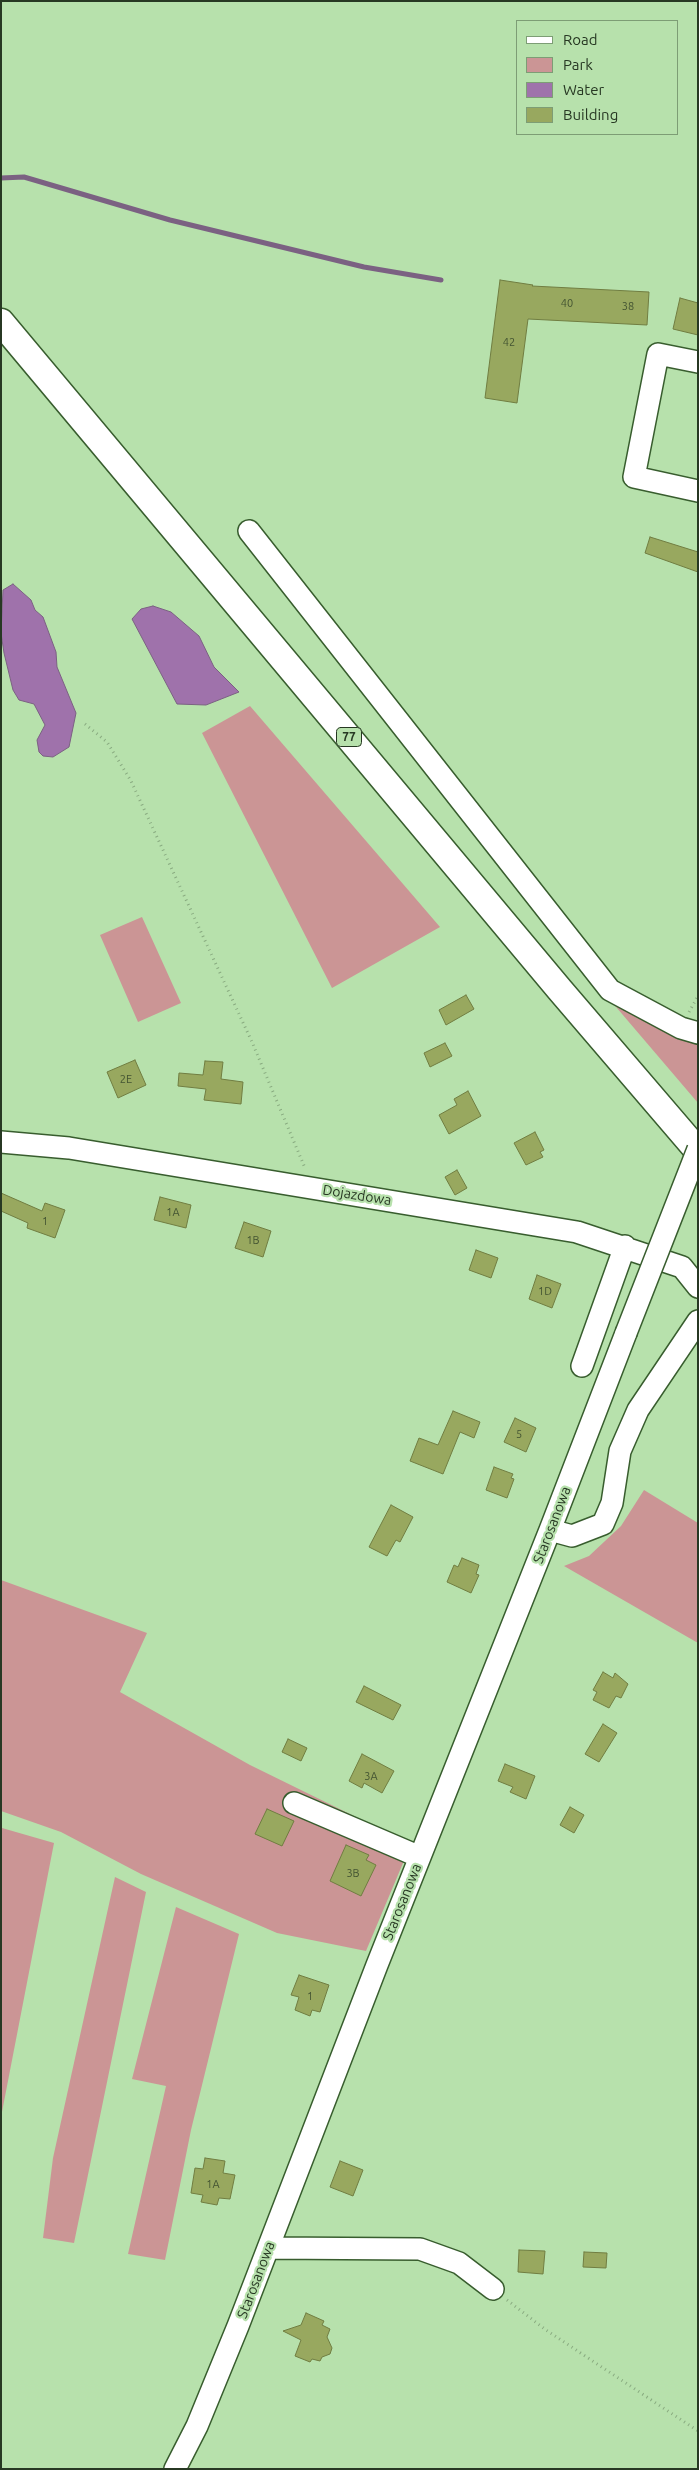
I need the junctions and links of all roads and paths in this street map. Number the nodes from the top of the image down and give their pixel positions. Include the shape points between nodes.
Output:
1 (1, 322) edge
2 (698, 362) edge
3 (698, 491) edge
4 (249, 531) dead end
5 (85, 724) dead end
6 (698, 1033) edge
7 (1, 1142) edge
8 (698, 1150) edge
9 (309, 1188) junction
10 (626, 1246) junction
11 (698, 1287) edge
12 (698, 1320) edge
13 (582, 1366) dead end
14 (550, 1530) junction
15 (294, 1803) dead end
16 (420, 1857) junction
17 (268, 2248) junction
18 (493, 2289) joint
19 (698, 2432) edge
20 (175, 2469) edge

1 - 8 main road, 77 via 578,1012
2 - 3 street via 658,354 634,477
4 - 6 street via 610,990 681,1028
5 - 9 path via 107,742 131,781 252,1042 302,1158
7 - 9 street, Dojazdowa via 69,1148
8 - 14 street, Starosanowa, bridge
9 - 10 street, Dojazdowa via 577,1232
10 - 11 street, Dojazdowa via 682,1267
10 - 13 street
12 - 14 street via 638,1410 620,1451 612,1503 603,1524 572,1536
14 - 16 street, Starosanowa
15 - 16 street
16 - 17 street, Starosanowa
17 - 18 street via 420,2249 459,2263
17 - 20 street, Starosanowa via 197,2426
18 - 19 path via 546,2330

